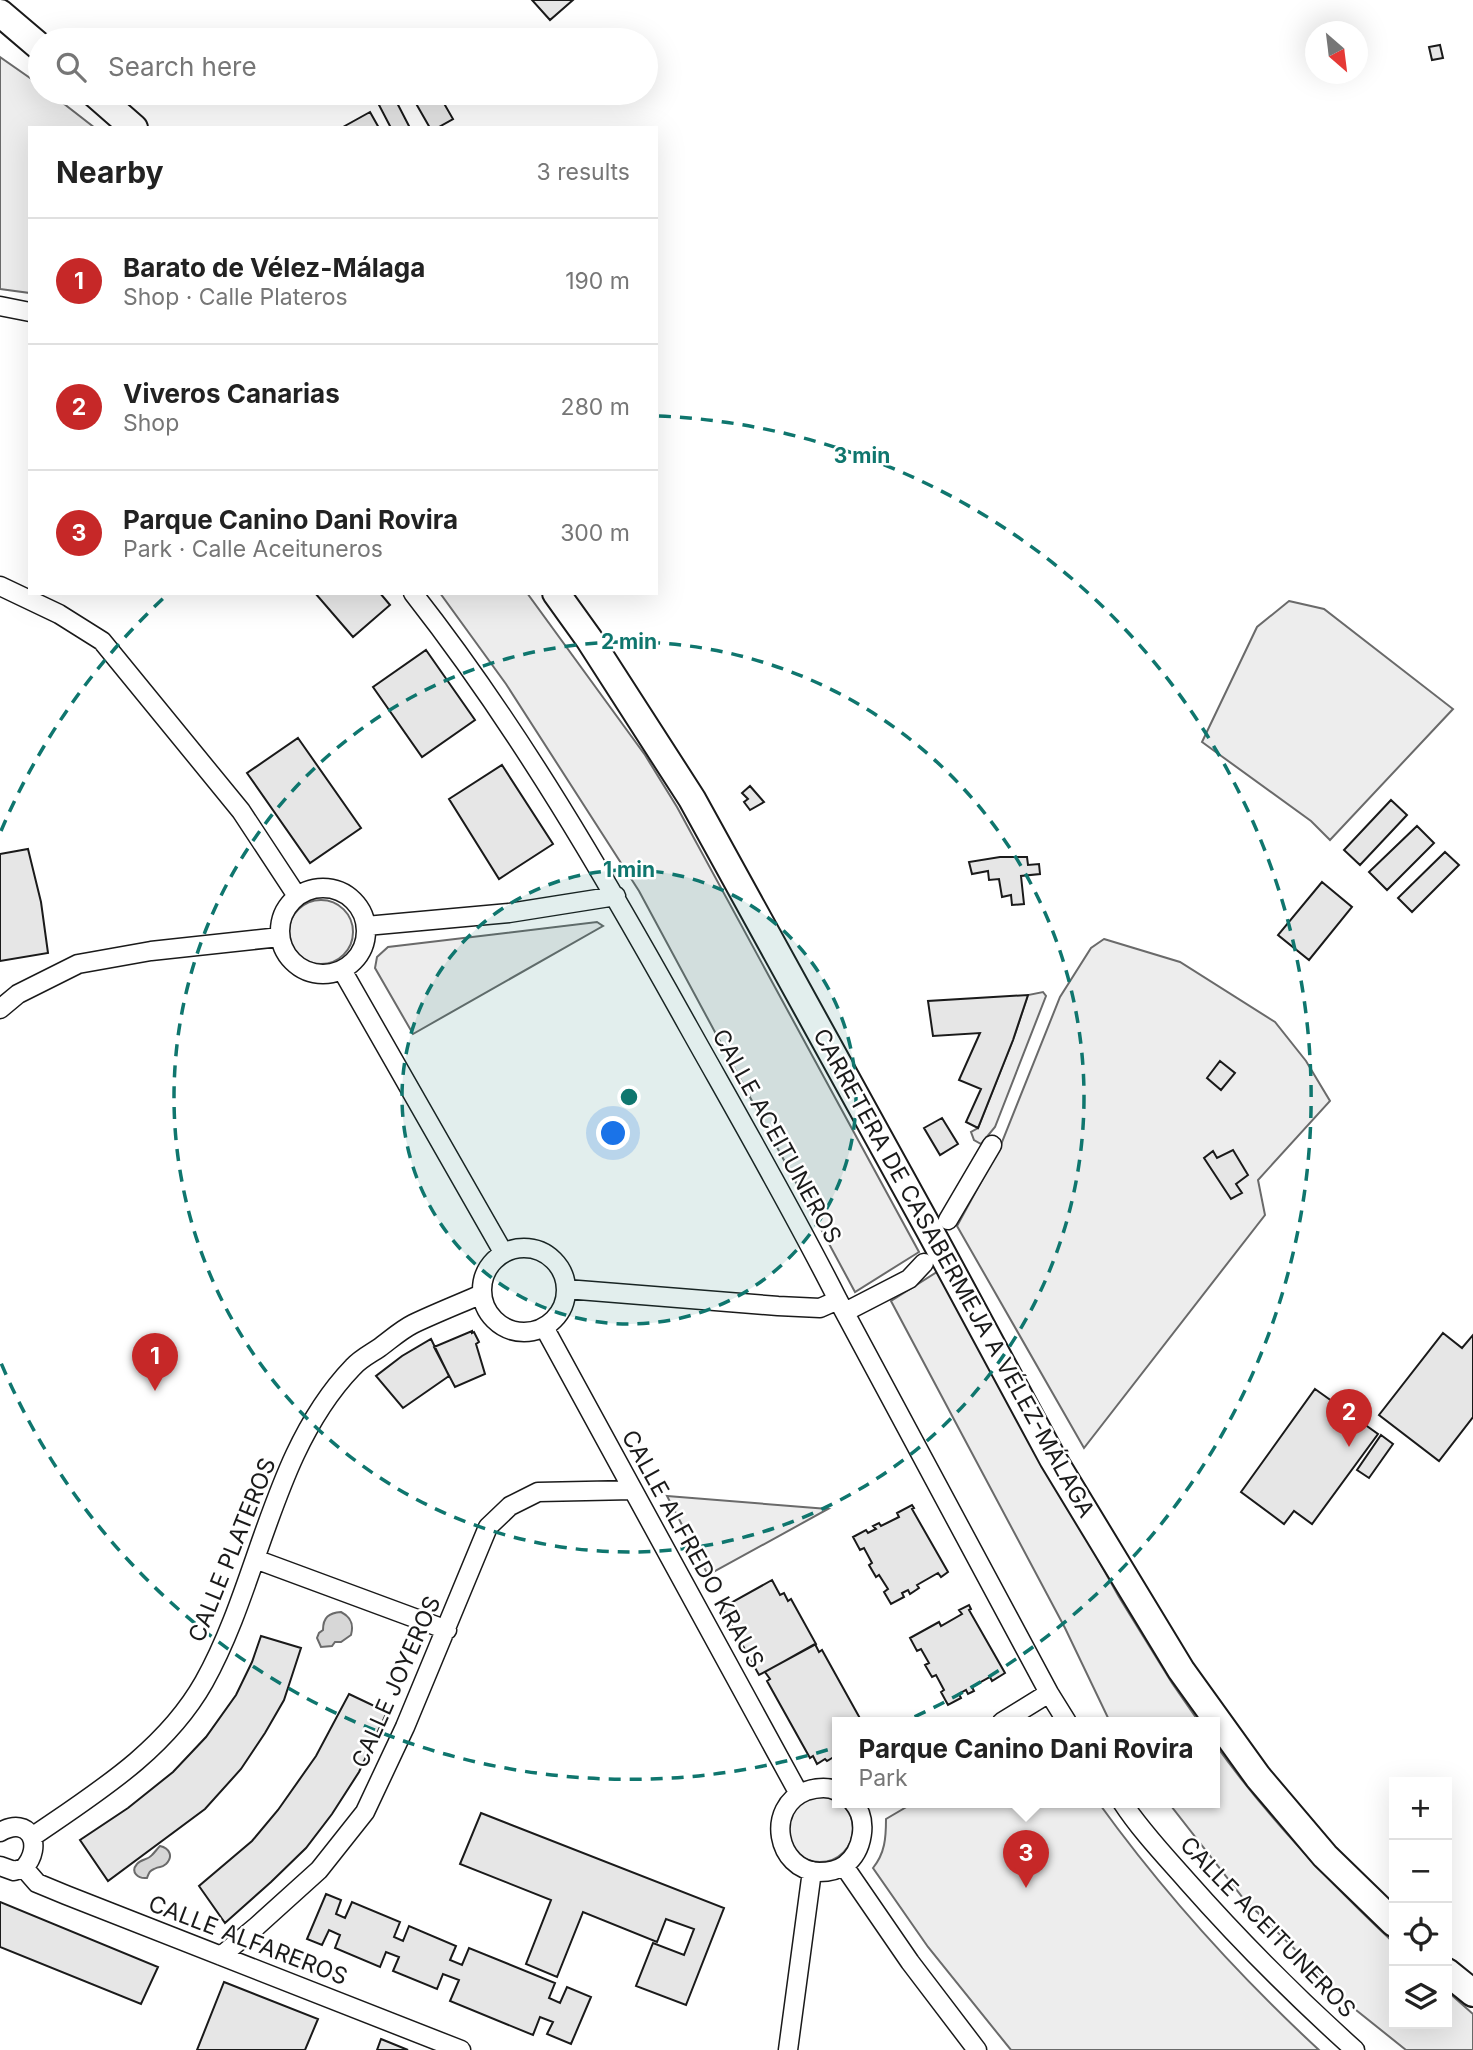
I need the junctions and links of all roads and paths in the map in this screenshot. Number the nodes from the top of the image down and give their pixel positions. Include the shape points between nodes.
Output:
1 (1, 18) edge
2 (28, 38) edge
3 (28, 44) edge
4 (108, 105) edge
5 (132, 126) edge
6 (0, 306) edge
7 (28, 312) edge
8 (0, 586) edge
9 (414, 595) edge
10 (557, 595) edge
11 (616, 896) junction
12 (297, 897) junction
13 (366, 926) junction
14 (280, 937) junction
15 (342, 970) junction
16 (0, 1009) edge
17 (992, 1145) dead end
18 (948, 1220) dead end
19 (503, 1252) junction
20 (925, 1263) dead end
21 (566, 1289) junction
22 (482, 1294) junction
23 (841, 1306) junction
24 (544, 1327) junction
25 (633, 1490) junction
26 (255, 1559) junction
27 (447, 1630) junction
28 (1049, 1693) junction
29 (1010, 1717) edge
30 (1064, 1717) edge
31 (1215, 1717) edge
32 (1220, 1724) edge
33 (832, 1789) edge
34 (799, 1794) junction
35 (861, 1808) edge
36 (1126, 1808) edge
37 (0, 1830) edge
38 (32, 1836) junction
39 (0, 1866) edge
40 (844, 1866) junction
41 (24, 1868) junction
42 (812, 1871) junction
43 (1389, 1918) edge
44 (221, 1956) junction
45 (1452, 1976) edge
46 (1473, 1993) edge
47 (461, 2050) edge
48 (788, 2050) edge
49 (977, 2050) edge
50 (1355, 2050) edge

1 - 2 main road
1 - 3 main road
4 - 5 main road
6 - 7 street
8 - 12 street via 60,614 102,641 241,811
9 - 11 street, CALLE ACEITUNEROS via 507,724
10 - 31 main road, CARRETERA DE CASABERMEJA A VÉLEZ-MÁLAGA via 692,799 1053,1458 1181,1670
11 - 13 street via 509,914
11 - 23 street, CALLE ACEITUNEROS
12 - 13 street via 313,889 331,889 348,896 360,909
12 - 14 street via 286,907
13 - 15 street via 356,959
14 - 15 street via 295,965 326,974
14 - 16 street via 78,964 18,994
15 - 19 street
17 - 18 street
19 - 21 street via 537,1249 552,1258
19 - 22 street via 483,1278
20 - 23 street via 909,1279
21 - 23 street via 788,1307
21 - 24 street via 564,1304
22 - 24 street via 486,1310 512,1330
22 - 26 street, CALLE PLATEROS via 411,1325 354,1365 319,1409 283,1483
23 - 28 street, CALLE ACEITUNEROS
24 - 25 street, CALLE ALFREDO KRAUS
25 - 27 street, CALLE JOYEROS via 538,1492 510,1506 488,1527
25 - 34 street, CALLE ALFREDO KRAUS
26 - 27 street
26 - 38 street, CALLE PLATEROS via 225,1640 204,1683 178,1720 107,1786
27 - 44 street, CALLE JOYEROS via 365,1812 319,1870
28 - 29 street
28 - 30 street, CALLE ACEITUNEROS
32 - 43 main road, CARRETERA DE CASABERMEJA A VÉLEZ-MÁLAGA via 1325,1856
33 - 34 street
34 - 42 street via 780,1820 780,1837 785,1852
35 - 40 street via 861,1839
36 - 50 street, CALLE ACEITUNEROS via 1222,1921
37 - 38 street via 18,1827
38 - 41 street via 32,1856
39 - 41 street via 14,1871
40 - 42 street via 829,1872
40 - 49 street
41 - 44 street, CALLE ALFAREROS via 37,1883
42 - 48 street
44 - 47 street, CALLE ALFAREROS
45 - 46 main road

